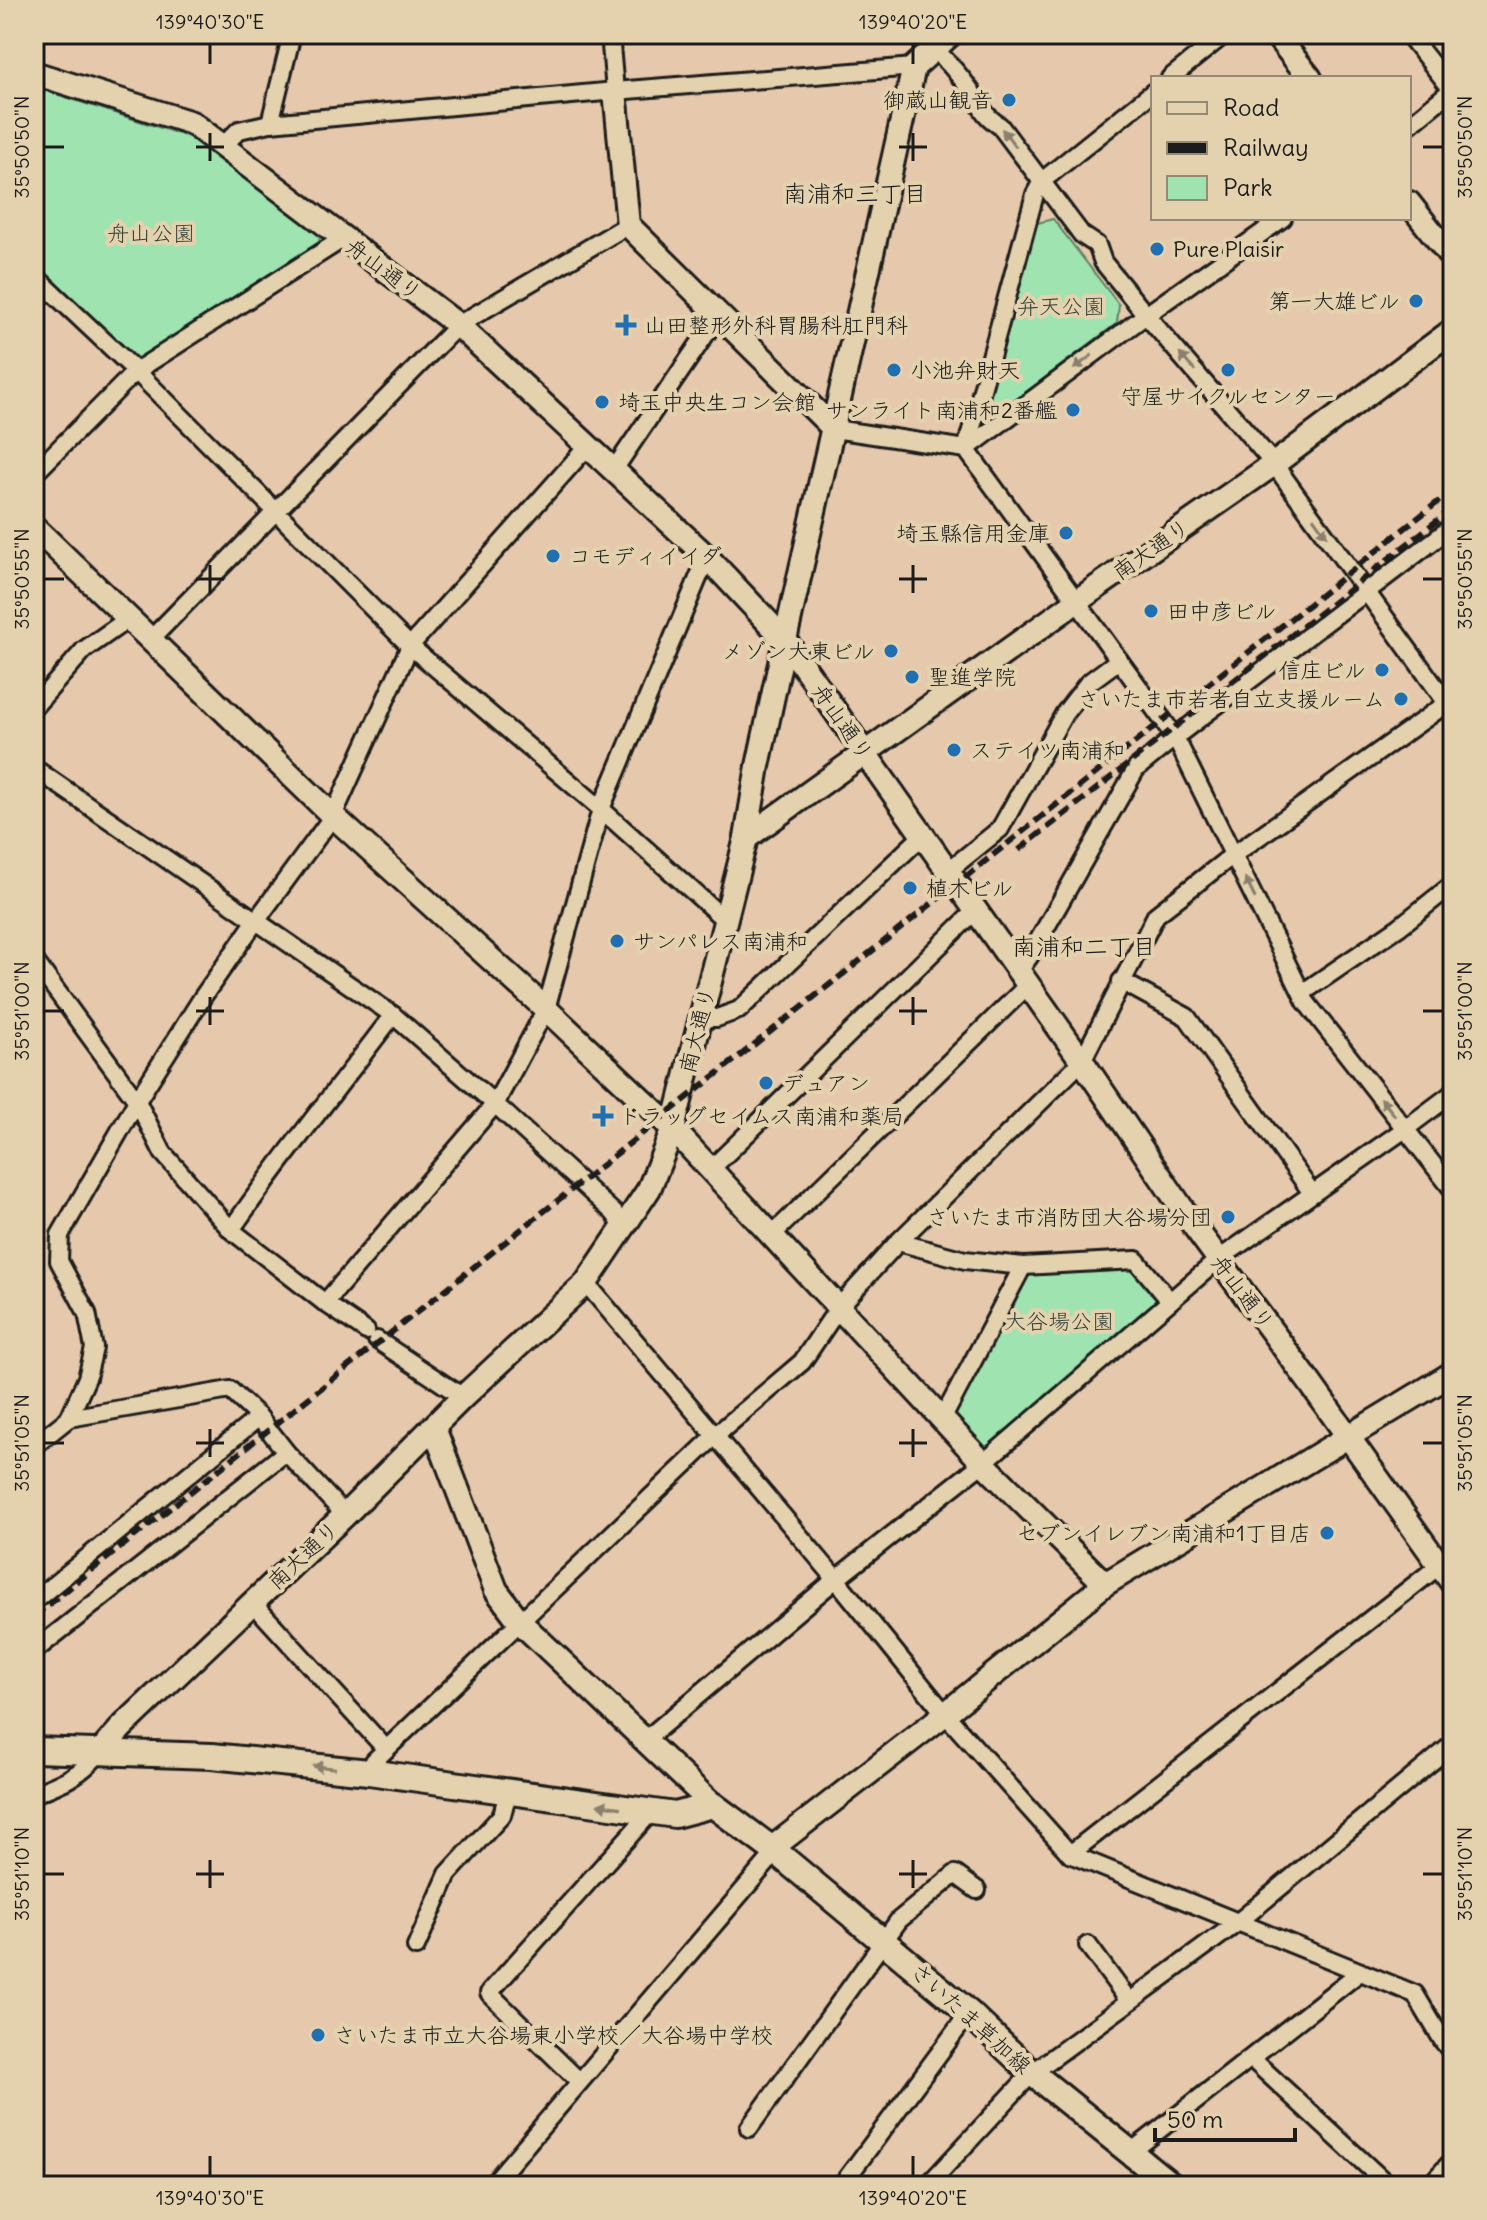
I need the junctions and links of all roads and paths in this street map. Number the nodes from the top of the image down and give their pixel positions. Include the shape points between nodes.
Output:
1 (292, 34) edge
2 (610, 34) edge
3 (1225, 34) edge
4 (1275, 34) edge
5 (1408, 34) edge
6 (935, 39) edge
7 (914, 67) junction
8 (34, 73) edge
9 (1172, 76) edge
10 (1308, 76) edge
11 (1453, 90) edge
12 (615, 91) junction
13 (1151, 94) edge
14 (270, 123) junction
15 (1411, 123) edge
16 (223, 146) junction
17 (1042, 181) junction
18 (1411, 205) edge
19 (1280, 220) edge
20 (628, 225) junction
21 (344, 238) junction
22 (1450, 249) edge
23 (34, 275) edge
24 (1146, 315) junction
25 (718, 316) junction
26 (458, 325) junction
27 (1453, 330) edge
28 (136, 371) junction
29 (834, 429) junction
30 (587, 447) junction
31 (966, 449) junction
32 (1274, 464) junction
33 (613, 471) junction
34 (34, 474) edge
35 (276, 510) junction
36 (1453, 526) edge
37 (34, 527) edge
38 (707, 557) junction
39 (1366, 592) junction
40 (1077, 601) junction
41 (128, 619) junction
42 (150, 640) junction
43 (785, 640) junction
44 (410, 646) junction
45 (1119, 660) junction
46 (1451, 704) edge
47 (34, 707) edge
48 (1175, 737) junction
49 (864, 752) junction
50 (34, 768) edge
51 (601, 809) junction
52 (333, 816) junction
53 (922, 836) junction
54 (746, 838) junction
55 (1233, 855) junction
56 (948, 871) junction
57 (1453, 884) edge
58 (975, 911) junction
59 (257, 920) junction
60 (725, 920) junction
61 (34, 960) edge
62 (1023, 978) junction
63 (1121, 981) junction
64 (1302, 993) junction
65 (546, 1009) junction
66 (393, 1015) junction
67 (700, 1018) junction
68 (1082, 1061) junction
69 (1453, 1093) edge
70 (137, 1101) junction
71 (495, 1104) junction
72 (673, 1129) junction
73 (1405, 1129) junction
74 (711, 1169) junction
75 (1453, 1190) edge
76 (1312, 1193) junction
77 (624, 1228) junction
78 (231, 1230) junction
79 (772, 1235) junction
80 (898, 1242) junction
81 (1219, 1259) junction
82 (1023, 1266) junction
83 (586, 1283) junction
84 (1170, 1301) junction
85 (325, 1303) junction
86 (839, 1307) junction
87 (1453, 1373) edge
88 (463, 1397) junction
89 (259, 1417) junction
90 (69, 1418) junction
91 (943, 1418) junction
92 (434, 1428) junction
93 (716, 1435) junction
94 (1348, 1438) junction
95 (34, 1446) edge
96 (286, 1452) junction
97 (983, 1463) junction
98 (345, 1515) junction
99 (1449, 1569) edge
100 (836, 1579) junction
101 (1105, 1584) junction
102 (34, 1601) edge
103 (252, 1602) junction
104 (520, 1622) junction
105 (34, 1642) edge
106 (945, 1714) junction
107 (644, 1741) junction
108 (1453, 1744) edge
109 (386, 1749) junction
110 (34, 1750) edge
111 (99, 1753) junction
112 (369, 1772) junction
113 (508, 1792) junction
114 (34, 1794) edge
115 (713, 1805) junction
116 (651, 1812) junction
117 (774, 1850) junction
118 (1070, 1854) junction
119 (977, 1890) dead end
120 (1237, 1923) junction
121 (885, 1942) junction
122 (1088, 1945) dead end
123 (416, 1947) dead end
124 (1360, 1972) junction
125 (1129, 2001) junction
126 (969, 2013) junction
127 (1450, 2043) edge
128 (1252, 2059) junction
129 (1032, 2073) junction
130 (579, 2081) junction
131 (749, 2128) dead end
132 (1131, 2152) junction
133 (1453, 2160) edge
134 (491, 2186) edge
135 (841, 2186) edge
136 (928, 2186) edge
137 (1172, 2186) edge
138 (1389, 2186) edge
139 (1429, 2186) edge

1 - 14 street
2 - 12 street
3 - 9 street
4 - 10 street
5 - 11 street
6 - 7 street
17 -> 6 street via 983,112
7 - 12 street
7 - 29 street
8 - 16 street, 舟山通り via 192,123
11 - 15 street
12 - 14 street
12 - 20 street
13 - 17 street
14 - 16 street via 239,130
16 - 21 street, 舟山通り
17 - 24 street via 1082,235 1097,245 1103,262
17 - 31 street
18 - 22 street
19 - 24 street
20 - 25 street
20 - 26 street
21 - 26 street, 舟山通り
21 - 28 street
23 - 28 street
24 -> 31 street
32 -> 24 street
25 - 29 street
25 - 33 street
26 - 30 street, 舟山通り
26 - 35 street
27 - 32 street, 南大通り
28 - 34 street
28 - 35 street
29 - 31 street
29 - 43 street
30 - 33 street, 舟山通り
30 - 44 street
31 - 40 street
32 -> 39 street
32 - 40 street, 南大通り
33 - 38 street, 舟山通り
35 - 42 street
35 - 44 street
36 - 39 street
37 - 41 street
38 - 43 street, 舟山通り
38 - 51 street
39 - 46 street
39 - 48 street
40 - 45 street
40 - 49 street, 南大通り
41 - 42 street
41 - 47 street via 84,650
42 - 52 street
43 - 49 street, 舟山通り
43 - 54 street
44 - 51 street
44 - 52 street
45 - 48 street
45 - 56 street via 1088,683 1064,714 1000,829
46 - 55 street
48 - 55 street
48 - 62 street via 1136,769 1029,957
49 - 53 street, 舟山通り
49 - 54 street, 南大通り
50 - 59 street
51 - 60 street
51 - 65 street
52 - 59 street
52 - 65 street
53 - 56 street, 舟山通り
53 - 67 street via 739,1010
54 - 60 street, 南大通り
55 - 63 street via 1156,915
64 -> 55 street
56 - 58 street, 舟山通り
57 - 64 street
58 - 62 street, 舟山通り
58 - 74 street
59 - 66 street
59 - 70 street
60 - 67 street, 南大通り
61 - 70 street
62 - 68 street, 舟山通り
62 - 79 street
63 - 68 street
63 - 76 street via 1187,1017
73 -> 64 street
65 - 71 street
65 - 72 street
66 - 71 street
66 - 78 street
67 - 72 street, 南大通り
68 - 80 street
68 - 81 street, 舟山通り
69 - 73 street
70 - 78 street via 163,1153
70 - 90 street via 60,1235 59,1261 87,1313 94,1348
71 - 77 street
71 - 85 street
72 - 74 street
72 - 77 street, 南大通り via 649,1189
73 - 75 street
73 - 76 street
74 - 79 street
76 - 81 street
77 - 83 street, 南大通り
78 - 85 street
79 - 86 street
80 - 82 street via 965,1260
80 - 86 street
81 - 84 street
81 - 94 street, 舟山通り
82 - 84 street via 1136,1260
82 - 91 street
83 - 88 street, 南大通り
83 - 93 street
84 - 97 street
85 - 88 street
86 - 91 street
86 - 93 street via 802,1362
87 - 94 street
88 - 92 street, 南大通り
89 - 90 street via 230,1390
89 - 96 street
89 - 102 street
90 - 95 street
91 - 97 street
92 - 98 street, 南大通り
92 - 104 street via 496,1590
93 - 100 street
93 - 104 street
94 - 99 street, 舟山通り
94 - 101 street
96 - 98 street
96 - 105 street via 38,1648
97 - 100 street
97 - 101 street
98 - 103 street, 南大通り
99 - 118 street
100 - 106 street
100 - 107 street
101 - 106 street
103 - 109 street
103 - 111 street, 南大通り
104 - 107 street
104 - 109 street
106 - 117 street
106 - 118 street
107 - 115 street
108 - 120 street
109 - 112 street
110 - 111 main road
112 -> 111 main road via 212,1756
111 - 114 street via 65,1782
112 - 113 main road
116 -> 113 main road
113 - 123 street via 502,1815 448,1874
115 - 116 main road via 675,1815
115 - 117 main road, さいたま草加線
116 - 130 street via 489,1993
117 - 121 main road, さいたま草加線
117 - 130 street
118 - 120 street
119 - 121 street via 955,1874 899,1920
120 - 124 street
120 - 125 street
121 - 126 main road, さいたま草加線
121 - 131 street
122 - 125 street
124 - 127 street via 1415,1994
124 - 128 street
125 - 129 street
126 - 129 main road, さいたま草加線
126 - 135 street
128 - 132 street
128 - 138 street
129 - 132 main road, さいたま草加線
129 - 136 street
130 - 134 street
132 - 137 main road, さいたま草加線
133 - 139 street

